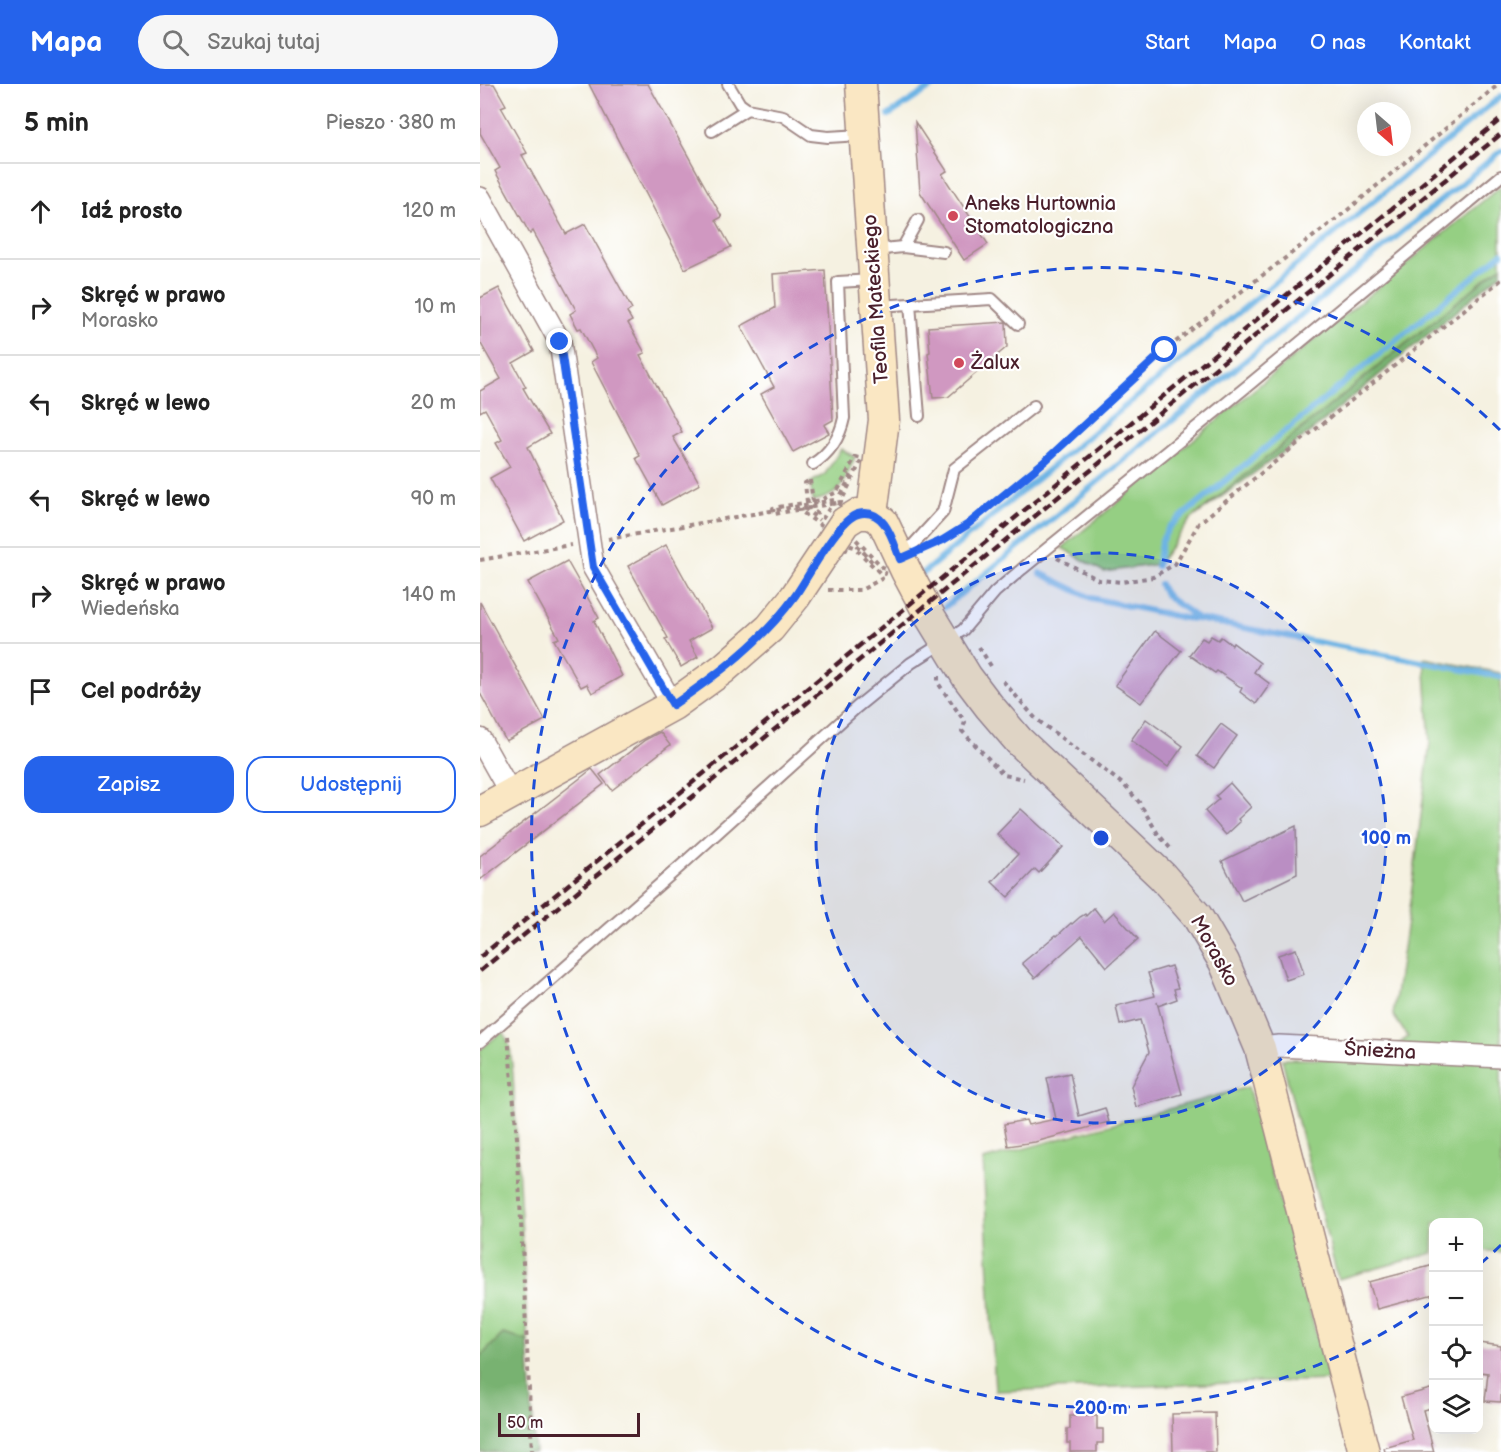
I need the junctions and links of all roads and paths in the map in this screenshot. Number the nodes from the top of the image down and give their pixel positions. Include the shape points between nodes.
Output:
1 (728, 84) edge
2 (861, 84) edge
3 (1498, 84) edge
4 (747, 109) junction
5 (712, 131) dead end
6 (865, 135) junction
7 (1501, 176) edge
8 (480, 197) edge
9 (918, 220) dead end
10 (903, 247) junction
11 (873, 250) junction
12 (944, 252) dead end
13 (1501, 280) edge
14 (876, 293) junction
15 (910, 304) junction
16 (1018, 324) dead end
17 (1034, 406) dead end
18 (919, 416) dead end
19 (813, 464) dead end
20 (806, 479) dead end
21 (838, 499) dead end
22 (810, 502) junction
23 (774, 511) junction
24 (872, 514) junction
25 (850, 538) dead end
26 (589, 542) junction
27 (933, 545) dead end
28 (1046, 550) junction
29 (480, 560) edge
30 (893, 565) junction
31 (822, 593) dead end
32 (946, 642) junction
33 (673, 705) junction
34 (480, 739) edge
35 (511, 794) junction
36 (480, 811) edge
37 (504, 1021) junction
38 (480, 1042) edge
39 (1260, 1048) junction
40 (1501, 1057) edge
41 (532, 1452) edge
42 (1364, 1452) edge

1 - 4 lane
2 - 6 street, Teofila Mateckiego
3 - 27 path via 1344,213 1165,350 1045,461 967,525
4 - 5 lane
4 - 6 lane via 783,116 811,135
6 - 11 street, Teofila Mateckiego
7 - 28 lane
8 - 26 street via 560,342
9 - 10 lane
10 - 11 lane
10 - 12 lane
11 - 14 street, Teofila Mateckiego
13 - 28 path via 1208,516 1175,564 1153,577 1122,582 1099,580
14 - 15 lane
14 - 19 lane via 838,282 844,418 840,435
14 - 24 street, Teofila Mateckiego via 884,420
15 - 16 lane via 992,299
15 - 18 lane
17 - 30 lane via 954,469 943,512
20 - 22 path
21 - 22 path
22 - 23 path
22 - 23 path via 837,492 855,457 862,459 841,502
23 - 26 path
24 - 30 street, Morasko via 884,522
24 - 33 street via 858,514 845,522 770,628
25 - 30 path via 880,570
26 - 29 path
26 - 33 street via 593,567
28 - 32 lane via 995,592 963,630
30 - 30 path via 882,567 850,533 840,546 846,550 852,545 880,573 885,574
30 - 31 path via 893,572 861,590 831,589
30 - 32 street, Morasko
32 - 37 lane via 911,663 858,707
32 - 39 street, Morasko via 983,699 1019,741 1162,876 1197,916 1224,962
33 - 35 street
34 - 35 street
35 - 36 street
37 - 38 lane
37 - 41 path via 517,1138
39 - 40 street, Śnieżna
39 - 42 street, Morasko

